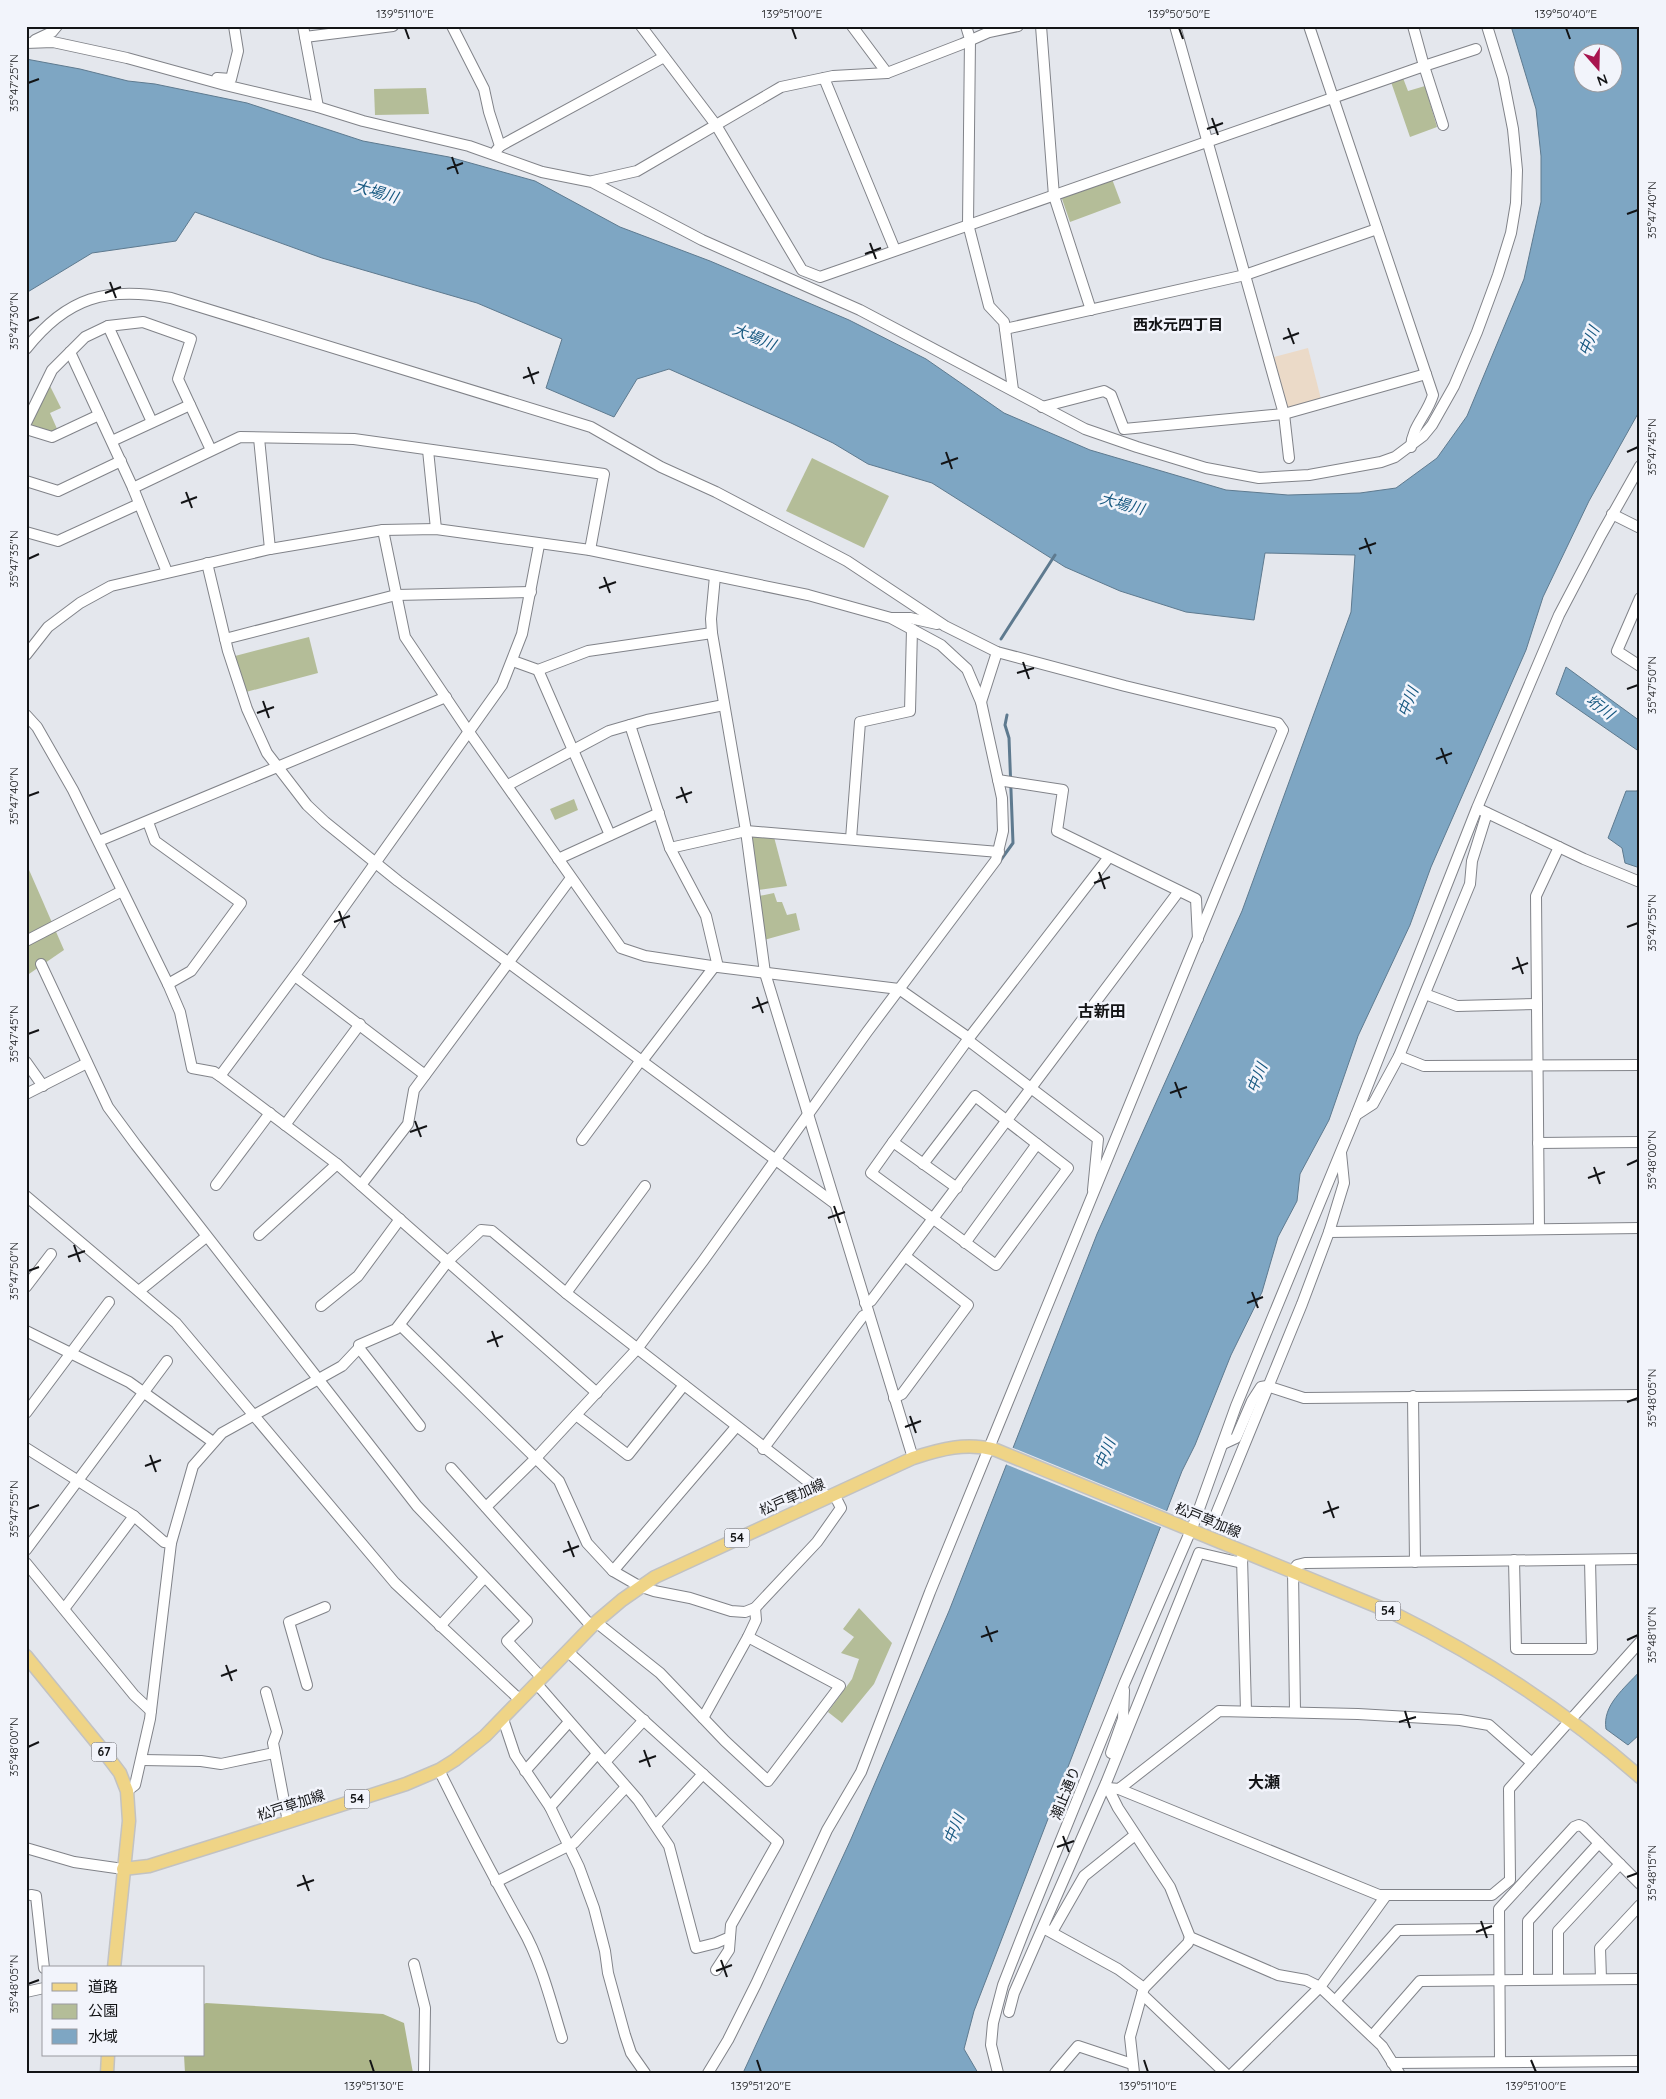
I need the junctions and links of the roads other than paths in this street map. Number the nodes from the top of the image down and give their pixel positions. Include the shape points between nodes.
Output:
1 (57, 26) edge
2 (234, 26) edge
3 (303, 26) edge
4 (394, 26) edge
5 (452, 26) edge
6 (852, 26) edge
7 (966, 26) edge
8 (1018, 26) edge
9 (1041, 26) edge
10 (1175, 26) edge
11 (1309, 26) edge
12 (1413, 26) edge
13 (1487, 26) edge
14 (642, 27) edge
15 (305, 37) junction
16 (970, 40) junction
17 (30, 42) edge
18 (1476, 49) dead end
19 (664, 57) junction
20 (1424, 66) junction
21 (887, 73) junction
22 (824, 78) junction
23 (206, 80) junction
24 (1332, 98) junction
25 (318, 107) junction
26 (716, 125) junction
27 (1443, 125) dead end
28 (1208, 142) junction
29 (497, 150) junction
30 (592, 182) junction
31 (1054, 196) junction
32 (968, 224) junction
33 (1377, 229) junction
34 (896, 250) junction
35 (1245, 275) junction
36 (1091, 310) junction
37 (108, 326) junction
38 (1005, 329) junction
39 (26, 349) edge
40 (70, 352) junction
41 (1426, 374) junction
42 (1013, 390) junction
43 (190, 405) junction
44 (1042, 407) junction
45 (1284, 414) junction
46 (99, 415) junction
47 (152, 422) junction
48 (26, 423) edge
49 (26, 429) edge
50 (259, 438) junction
51 (112, 441) junction
52 (1411, 447) junction
53 (211, 450) junction
54 (428, 450) junction
55 (1289, 458) dead end
56 (121, 461) junction
57 (1640, 466) edge
58 (26, 482) edge
59 (133, 488) junction
60 (139, 504) junction
61 (1612, 514) junction
62 (1640, 528) edge
63 (436, 529) junction
64 (383, 530) junction
65 (26, 532) edge
66 (539, 545) junction
67 (270, 549) junction
68 (590, 550) junction
69 (207, 562) junction
70 (167, 572) junction
71 (715, 576) junction
72 (532, 592) junction
73 (396, 595) junction
74 (1640, 598) edge
75 (891, 618) junction
76 (945, 626) junction
77 (912, 629) junction
78 (712, 633) junction
79 (225, 639) junction
80 (997, 652) junction
81 (26, 655) edge
82 (513, 661) junction
83 (1640, 666) edge
84 (538, 670) junction
85 (446, 697) junction
86 (981, 702) junction
87 (724, 705) junction
88 (26, 715) edge
89 (630, 724) junction
90 (469, 732) junction
91 (572, 750) junction
92 (276, 767) junction
93 (998, 780) junction
94 (508, 786) junction
95 (1477, 808) junction
96 (1487, 813) junction
97 (659, 814) junction
98 (148, 822) junction
99 (746, 832) junction
100 (610, 835) junction
101 (850, 839) junction
102 (99, 841) junction
103 (1559, 847) junction
104 (670, 848) junction
105 (999, 852) junction
106 (1109, 857) junction
107 (558, 859) junction
108 (376, 862) junction
109 (571, 878) junction
110 (1640, 882) edge
111 (122, 891) junction
112 (1179, 891) junction
113 (1198, 940) junction
114 (26, 941) edge
115 (508, 962) junction
116 (42, 964) dead end
117 (716, 967) junction
118 (765, 973) junction
119 (295, 976) junction
120 (168, 984) junction
121 (899, 989) junction
122 (1425, 994) junction
123 (1537, 1004) junction
124 (360, 1024) junction
125 (969, 1040) junction
126 (1399, 1056) junction
127 (642, 1061) junction
128 (26, 1062) edge
129 (87, 1063) junction
130 (1538, 1065) junction
131 (1640, 1065) edge
132 (425, 1075) junction
133 (220, 1076) junction
134 (43, 1086) junction
135 (1030, 1088) junction
136 (26, 1094) edge
137 (270, 1113) junction
138 (808, 1115) junction
139 (1356, 1115) junction
140 (1006, 1120) junction
141 (285, 1125) junction
142 (582, 1140) dead end
143 (894, 1142) junction
144 (1640, 1142) edge
145 (1037, 1144) junction
146 (1538, 1144) junction
147 (1341, 1152) junction
148 (775, 1159) junction
149 (337, 1164) junction
150 (923, 1164) junction
151 (216, 1185) dead end
152 (361, 1185) junction
153 (645, 1186) dead end
154 (957, 1188) junction
155 (1093, 1195) junction
156 (26, 1196) edge
157 (834, 1203) junction
158 (400, 1218) junction
159 (933, 1219) junction
160 (1640, 1228) edge
161 (1539, 1229) junction
162 (1329, 1232) junction
163 (259, 1234) dead end
164 (206, 1237) junction
165 (965, 1242) junction
166 (51, 1254) dead end
167 (905, 1256) junction
168 (448, 1261) junction
169 (26, 1287) edge
170 (139, 1291) junction
171 (566, 1293) junction
172 (109, 1302) dead end
173 (865, 1303) junction
174 (321, 1306) dead end
175 (868, 1314) junction
176 (400, 1325) junction
177 (26, 1331) edge
178 (359, 1348) junction
179 (637, 1349) junction
180 (71, 1353) junction
181 (166, 1361) dead end
182 (317, 1381) junction
183 (684, 1385) junction
184 (1267, 1386) junction
185 (144, 1392) junction
186 (597, 1393) junction
187 (1640, 1395) edge
188 (1413, 1396) junction
189 (894, 1398) junction
190 (26, 1413) edge
191 (576, 1415) junction
192 (254, 1416) junction
193 (420, 1426) dead end
194 (736, 1427) junction
195 (213, 1442) junction
196 (1223, 1444) junction
197 (26, 1448) edge
198 (764, 1449) junction
199 (992, 1449) junction
200 (912, 1458) junction
201 (535, 1459) junction
202 (451, 1468) dead end
203 (78, 1481) junction
204 (831, 1496) junction
205 (486, 1507) junction
206 (134, 1516) junction
207 (1214, 1519) dead end
208 (1185, 1527) junction
209 (171, 1543) junction
210 (26, 1550) edge
211 (1242, 1556) junction
212 (1640, 1559) edge
213 (1514, 1560) junction
214 (1590, 1560) junction
215 (1415, 1562) junction
216 (26, 1563) edge
217 (613, 1571) junction
218 (1293, 1571) junction
219 (484, 1578) junction
220 (639, 1586) junction
221 (325, 1607) dead end
222 (755, 1608) junction
223 (64, 1609) junction
224 (594, 1625) junction
225 (440, 1626) junction
226 (748, 1637) junction
227 (1640, 1642) edge
228 (567, 1651) junction
229 (26, 1656) edge
230 (539, 1680) junction
231 (1125, 1682) junction
232 (307, 1685) dead end
233 (266, 1692) dead end
234 (520, 1700) junction
235 (152, 1711) junction
236 (1246, 1711) junction
237 (1295, 1712) junction
238 (703, 1718) junction
239 (502, 1719) junction
240 (644, 1720) junction
241 (1571, 1720) junction
242 (569, 1722) junction
243 (274, 1753) junction
244 (597, 1754) junction
245 (142, 1760) junction
246 (605, 1762) junction
247 (1532, 1763) junction
248 (438, 1770) junction
249 (525, 1771) junction
250 (703, 1774) junction
251 (1640, 1777) edge
252 (1107, 1785) junction
253 (1640, 1786) edge
254 (626, 1787) junction
255 (1119, 1789) junction
256 (127, 1790) junction
257 (550, 1807) junction
258 (288, 1822) junction
259 (656, 1826) junction
260 (1135, 1835) junction
261 (1599, 1843) junction
262 (570, 1845) junction
263 (26, 1848) edge
264 (1620, 1864) junction
265 (123, 1869) junction
266 (496, 1882) junction
267 (1640, 1884) edge
268 (31, 1895) dead end
269 (1385, 1897) junction
270 (1640, 1905) edge
271 (1499, 1929) junction
272 (1047, 1931) junction
273 (730, 1937) junction
274 (1190, 1937) junction
275 (414, 1964) dead end
276 (44, 1966) edge
277 (114, 1966) edge
278 (716, 1970) dead end
279 (1528, 1979) junction
280 (1558, 1979) junction
281 (1600, 1979) junction
282 (1640, 1979) edge
283 (1499, 1980) junction
284 (1320, 1986) junction
285 (42, 1988) edge
286 (1143, 1991) junction
287 (26, 1992) edge
288 (1335, 2001) junction
289 (1009, 2012) dead end
290 (1372, 2036) junction
291 (562, 2038) dead end
292 (108, 2056) edge
293 (1640, 2061) edge
294 (1500, 2062) junction
295 (1392, 2063) junction
296 (1133, 2068) edge
297 (107, 2073) edge
298 (424, 2073) edge
299 (645, 2073) edge
300 (708, 2073) edge
301 (998, 2073) edge
302 (1055, 2073) edge
303 (1225, 2073) edge
304 (1233, 2073) edge
305 (1399, 2073) edge

1 - 17 street via 52,32
2 - 23 street via 238,51 231,79 214,77
3 - 15 street
4 - 15 street
5 - 29 street via 484,89
6 - 21 street
7 - 16 street
8 - 16 street
9 - 31 street
10 - 28 street
11 - 24 street
12 - 20 street
13 - 52 street via 1503,78 1516,150 1513,220 1467,359 1432,425
14 - 19 street
15 - 25 street
16 - 21 street
16 - 32 street
17 - 23 street via 53,42
18 - 20 street
19 - 26 street
19 - 29 street
20 - 24 street
20 - 27 street
21 - 22 street
22 - 26 street via 782,87
22 - 34 street
23 - 25 street
24 - 28 street
24 - 33 street
25 - 29 street via 362,121
26 - 30 street via 637,171
26 - 34 street via 802,270 820,277
28 - 31 street
28 - 35 street
29 - 30 street via 542,172
30 - 42 street via 702,240 860,310
31 - 32 street
31 - 36 street
32 - 34 street
32 - 38 street via 989,306 1004,322
33 - 35 street
33 - 41 street
35 - 36 street
35 - 45 street
36 - 38 street
37 - 40 street via 85,337
37 - 43 street via 143,322 191,339 178,379
37 - 47 street
38 - 42 street
39 - 76 street via 56,318 83,302 121,292 171,298 592,428 847,561
40 - 46 street
40 - 48 street via 52,370
41 - 45 street
41 - 52 street via 1434,395 1412,432
42 - 44 street
43 - 47 street
43 - 53 street
44 - 45 street via 1104,391 1111,395 1124,430
44 - 52 street via 1100,435 1206,468 1252,477 1309,475 1364,466 1388,460
45 - 55 street
46 - 49 street via 52,437
46 - 51 street
47 - 51 street
50 - 53 street via 240,437
50 - 54 street via 354,439
50 - 67 street
51 - 56 street
53 - 59 street
54 - 63 street
54 - 68 street via 604,474
56 - 58 street via 58,491
56 - 59 street
57 - 61 street, 潮止通り
59 - 60 street
60 - 65 street via 58,541
60 - 70 street
61 - 62 street
61 - 95 street, 潮止通り via 1552,632
63 - 64 street
63 - 66 street via 536,542
64 - 67 street
64 - 73 street
66 - 68 street
66 - 72 street
67 - 69 street
68 - 71 street
69 - 70 street
69 - 79 street
70 - 81 street via 111,586 91,596 48,627
71 - 75 street via 827,599
71 - 78 street
72 - 73 street
72 - 82 street
73 - 79 street
73 - 85 street via 406,637
74 - 83 street via 1617,651
75 - 76 street via 910,618
75 - 77 street
76 - 80 street
77 - 86 street via 950,651 967,669
77 - 101 street via 910,711 860,722
78 - 84 street via 588,651
78 - 87 street
79 - 92 street via 247,710
80 - 86 street
80 - 113 street via 1281,726 1280,738
82 - 84 street
82 - 90 street via 502,685
84 - 91 street
85 - 90 street
85 - 92 street
86 - 93 street
87 - 89 street
87 - 99 street
88 - 102 street via 55,758
89 - 91 street via 608,731
89 - 97 street
90 - 94 street
90 - 108 street
91 - 94 street
91 - 100 street
92 - 98 street
92 - 108 street via 325,822
93 - 105 street via 1004,821
93 - 106 street via 1063,790 1057,831
94 - 107 street
95 - 96 street
95 - 139 street, 潮止通り
96 - 103 street
96 - 122 street via 1472,861 1470,884
97 - 100 street
97 - 104 street
98 - 102 street
98 - 120 street via 155,841 241,903 191,971
99 - 101 street
99 - 104 street
99 - 118 street
100 - 107 street
101 - 105 street
102 - 111 street
103 - 110 street
103 - 123 street via 1536,896
104 - 117 street via 706,916
105 - 121 street
106 - 112 street
106 - 125 street
107 - 109 street
108 - 115 street
108 - 119 street
109 - 115 street
109 - 117 street via 621,948 645,956
111 - 114 street
111 - 120 street
112 - 113 street via 1196,899
112 - 135 street
113 - 155 street
115 - 127 street
115 - 132 street
116 - 129 street
117 - 118 street
117 - 127 street
118 - 121 street
118 - 138 street
119 - 124 street
119 - 133 street
120 - 133 street via 180,1012 192,1068
121 - 125 street
121 - 138 street
122 - 123 street via 1457,1006
122 - 126 street
123 - 130 street
124 - 132 street
124 - 141 street
125 - 135 street
125 - 143 street
126 - 130 street via 1424,1066
126 - 139 street via 1373,1104
127 - 142 street
127 - 148 street
128 - 134 street
129 - 134 street
129 - 164 street via 108,1108
130 - 131 street
130 - 146 street
132 - 152 street via 414,1090 408,1124
133 - 137 street
134 - 136 street
135 - 140 street
135 - 155 street via 1098,1139
137 - 141 street
137 - 151 street
138 - 148 street
138 - 157 street
139 - 147 street, 潮止通り
140 - 145 street
140 - 150 street via 975,1096
140 - 154 street
141 - 149 street
143 - 150 street
143 - 159 street via 870,1173
144 - 146 street
145 - 165 street
145 - 165 street via 1068,1168 996,1265
146 - 161 street
147 - 162 street via 1344,1183
147 - 196 street, 潮止通り
148 - 157 street
148 - 179 street
149 - 152 street
149 - 163 street
150 - 154 street
152 - 158 street
153 - 171 street
154 - 159 street
155 - 199 street
156 - 170 street
157 - 173 street
158 - 168 street
158 - 174 street via 358,1276
159 - 165 street
159 - 167 street
160 - 161 street
161 - 162 street
162 - 184 street
164 - 170 street
164 - 182 street
166 - 169 street
167 - 173 street via 871,1301
167 - 189 street via 968,1305 902,1394
168 - 171 street via 477,1232 486,1229
168 - 176 street
168 - 186 street
170 - 192 street via 176,1322
171 - 179 street
172 - 180 street
173 - 175 street
175 - 189 street
175 - 198 street via 863,1316
176 - 178 street via 359,1345
176 - 201 street
177 - 180 street
178 - 182 street via 342,1366
178 - 193 street
179 - 183 street
179 - 186 street
180 - 185 street
180 - 190 street
181 - 185 street
182 - 192 street
182 - 219 street via 417,1506
183 - 191 street via 628,1456
183 - 194 street
184 - 188 street via 1304,1398
184 - 196 street via 1261,1387 1252,1401 1236,1438
184 - 207 street
185 - 195 street
185 - 203 street
186 - 191 street
187 - 188 street
188 - 215 street
189 - 200 street
191 - 201 street
192 - 195 street via 222,1433
192 - 225 street via 395,1583
194 - 198 street
194 - 217 street
195 - 209 street via 192,1470
196 - 208 street, 潮止通り
197 - 203 street
198 - 204 street
199 - 200 main road, 松戸草加線 / 54 via 955,1446
199 - 208 main road, 松戸草加線 / 54
199 - 300 street via 861,1772 826,1830 756,1984
200 - 204 main road, 松戸草加線 / 54
201 - 205 street
201 - 217 street via 559,1481 587,1543
202 - 205 street
203 - 206 street
203 - 210 street
204 - 220 main road, 松戸草加線 / 54
204 - 222 street via 841,1508 817,1542
205 - 224 street
206 - 209 street via 164,1542
206 - 223 street
208 - 211 main road, 松戸草加線 / 54
208 - 231 street, 潮止通り
209 - 235 street
211 - 218 main road, 松戸草加線 / 54
211 - 236 street
211 - 252 street via 1199,1553
212 - 214 street
213 - 214 street
213 - 214 street via 1516,1649 1592,1649
213 - 215 street
215 - 218 street via 1305,1563 1297,1565
216 - 223 street
217 - 220 street
218 - 237 street
218 - 241 main road, 松戸草加線 / 54 via 1433,1632
219 - 225 street
219 - 230 street via 527,1621 507,1641
220 - 222 street via 731,1611 744,1612
220 - 224 main road, 松戸草加線 / 54
221 - 232 street via 289,1622
222 - 226 street via 756,1620
223 - 235 street via 134,1696
224 - 228 main road, 松戸草加線 / 54
224 - 238 street via 660,1673
225 - 234 street
226 - 238 street
226 - 238 street via 840,1686 768,1781
227 - 241 street
228 - 230 main road, 松戸草加線 / 54
228 - 240 street
229 - 256 main road, 67 via 120,1773
230 - 234 main road, 松戸草加線 / 54
230 - 242 street
231 - 252 street via 1123,1719 1104,1775
231 - 301 street, 潮止通り via 1003,1985 991,2033
233 - 243 street via 278,1732 273,1743
234 - 239 main road, 松戸草加線 / 54
235 - 245 street
236 - 237 street
236 - 255 street via 1219,1711
237 - 247 street via 1460,1720 1489,1725
239 - 248 main road, 松戸草加線 / 54 via 472,1748
239 - 249 street via 515,1755
240 - 246 street
240 - 250 street
241 - 247 street
241 - 251 main road, 松戸草加線 / 54
241 - 253 main road, 松戸草加線 / 54
242 - 244 street
242 - 249 street
243 - 245 street via 221,1764
243 - 258 street
244 - 246 street
244 - 257 street
245 - 256 street via 135,1785
246 - 254 street
247 - 269 street via 1509,1789 1510,1880 1492,1896
248 - 258 main road, 松戸草加線 / 54 via 406,1784
248 - 266 street
249 - 257 street
250 - 259 street
250 - 273 street via 778,1842 732,1925
252 - 255 street
252 - 260 street
252 - 272 street
254 - 259 street
254 - 262 street
255 - 269 street
256 - 265 main road, 67 via 129,1821
257 - 262 street
258 - 265 main road, 松戸草加線 / 54 via 149,1866
259 - 273 street via 669,1846 676,1867 696,1948
260 - 272 street via 1084,1876
260 - 274 street via 1170,1887
261 - 264 street
261 - 271 street via 1583,1827 1574,1827 1499,1909
261 - 279 street via 1528,1921
262 - 266 street
262 - 299 street via 594,1908 628,2044
263 - 265 street via 74,1862
264 - 267 street
264 - 280 street via 1558,1931
265 - 277 main road
266 - 291 street via 522,1927
268 - 276 street via 36,1896
269 - 284 street
270 - 281 street via 1600,1948
271 - 283 street
271 - 288 street via 1398,1930
272 - 286 street via 1118,1969
272 - 289 street via 1014,1993
273 - 278 street via 729,1950
274 - 284 street via 1278,1975
274 - 286 street via 1167,1968
275 - 298 street via 425,2008
279 - 280 street
279 - 283 street
280 - 281 street
281 - 282 street
283 - 290 street via 1420,1981
283 - 294 street
284 - 288 street
284 - 304 street
285 - 287 street
286 - 296 street via 1130,2037
286 - 303 street
288 - 290 street
290 - 295 street
292 - 297 main road
293 - 294 street
294 - 295 street
295 - 305 street
296 - 302 street via 1078,2046

